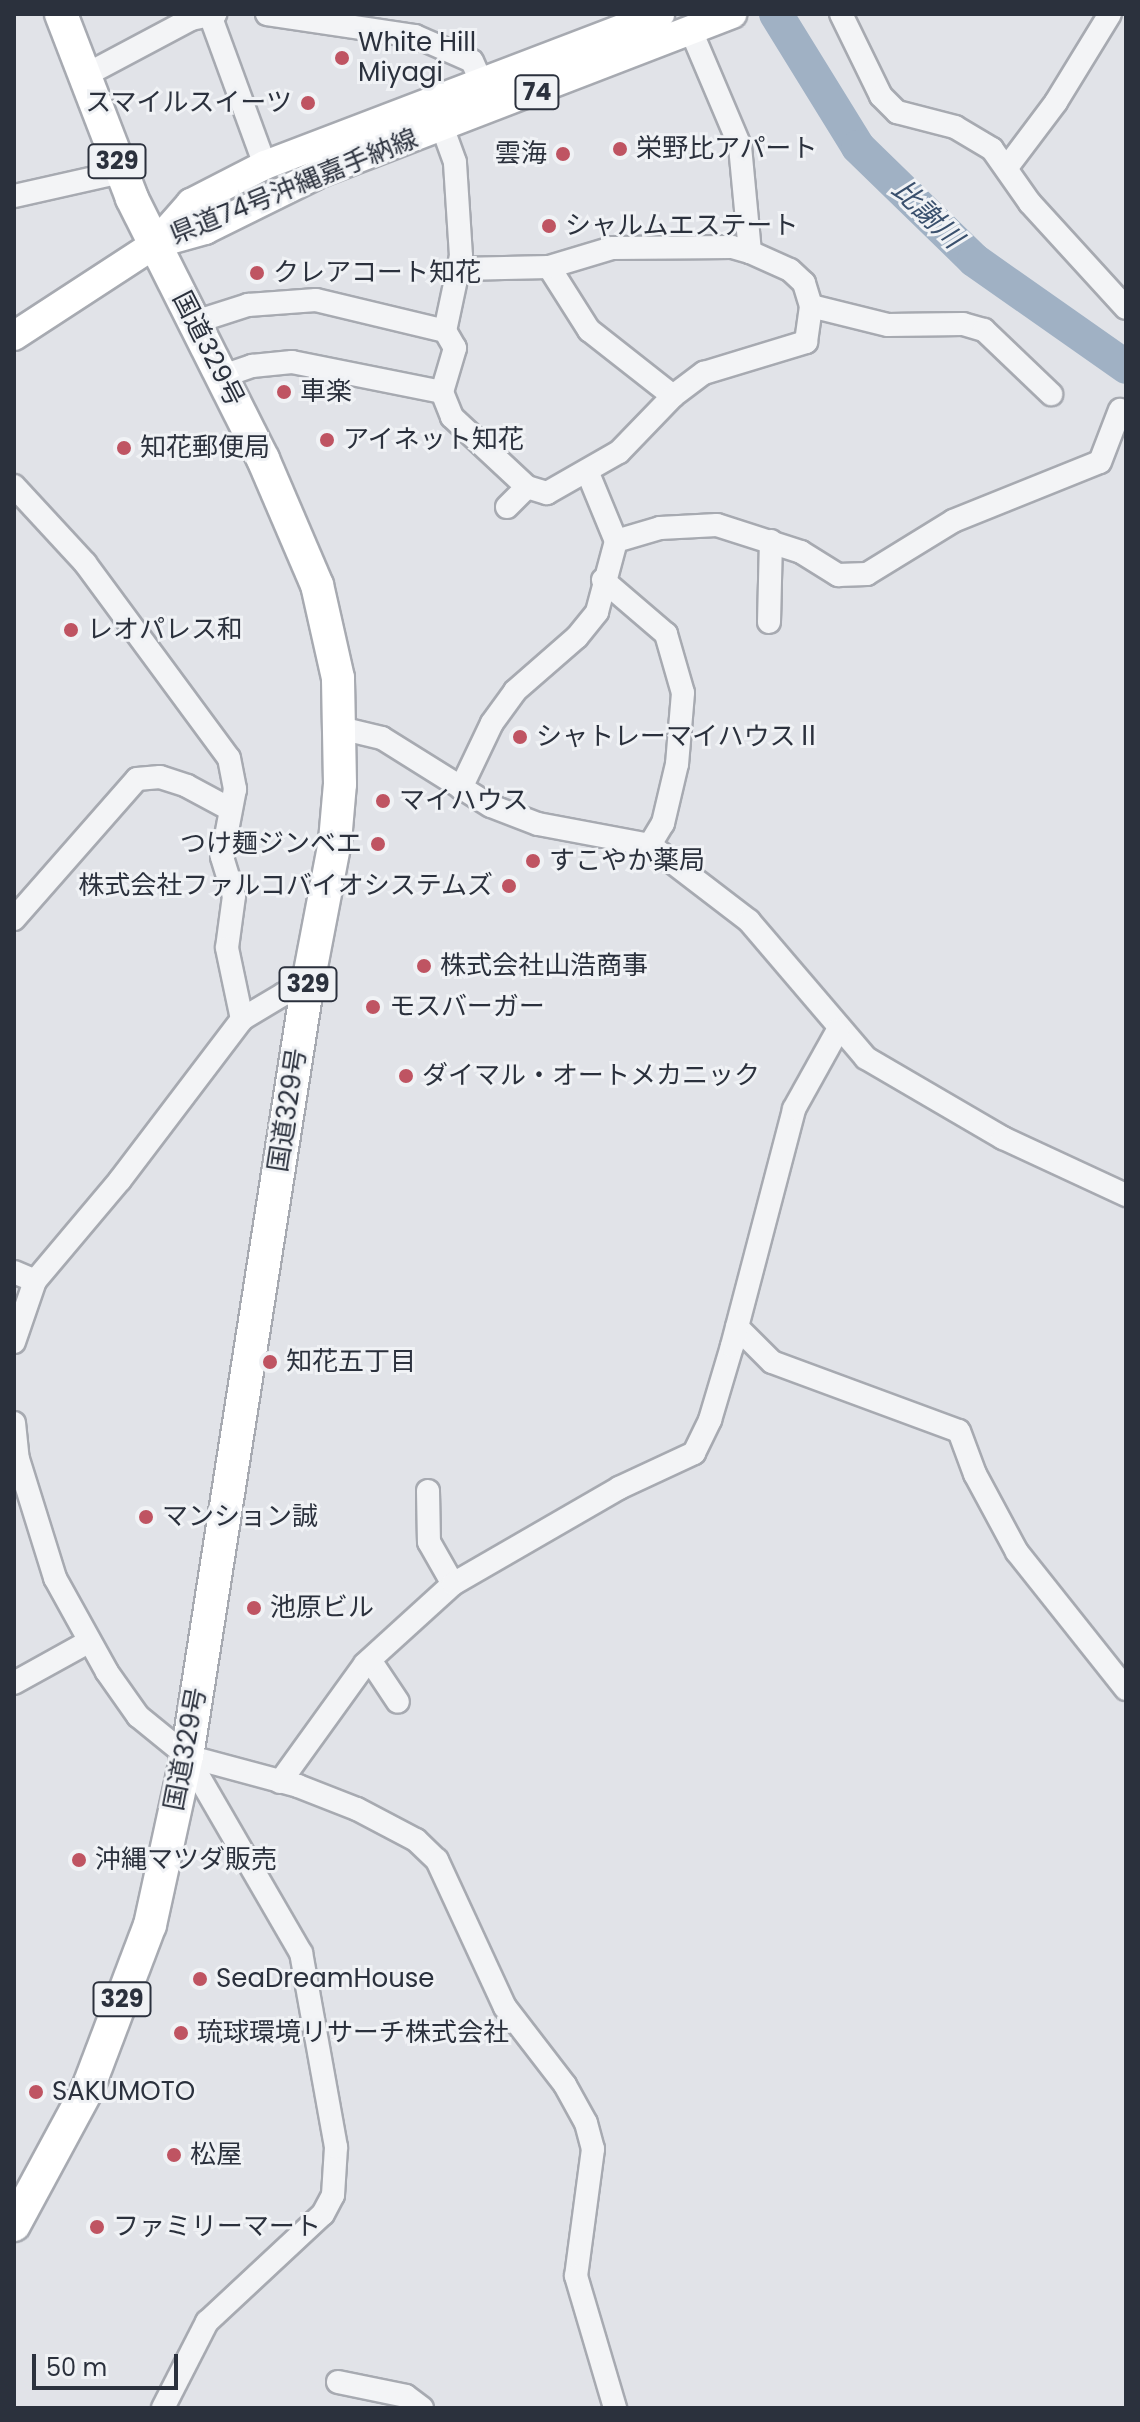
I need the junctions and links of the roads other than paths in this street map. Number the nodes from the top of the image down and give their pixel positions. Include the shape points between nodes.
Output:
1 (61, 14) edge
2 (213, 14) edge
3 (267, 14) edge
4 (660, 14) edge
5 (732, 14) edge
6 (841, 14) edge
7 (1110, 14) edge
8 (692, 33) junction
9 (82, 77) junction
10 (481, 81) junction
11 (442, 126) junction
12 (265, 165) junction
13 (1008, 166) junction
14 (121, 172) junction
15 (14, 196) edge
16 (155, 244) junction
17 (750, 252) junction
18 (549, 267) junction
19 (460, 269) junction
20 (811, 306) junction
21 (1126, 308) edge
22 (195, 322) junction
23 (445, 331) junction
24 (14, 336) edge
25 (223, 376) junction
26 (442, 392) junction
27 (1051, 394) dead end
28 (673, 396) junction
29 (1120, 410) dead end
30 (588, 473) junction
31 (14, 486) edge
32 (527, 487) junction
33 (507, 507) dead end
34 (616, 541) junction
35 (771, 541) junction
36 (603, 580) junction
37 (769, 622) dead end
38 (340, 728) junction
39 (461, 788) junction
40 (228, 808) junction
41 (650, 845) junction
42 (14, 919) edge
43 (307, 988) junction
44 (242, 1019) junction
45 (838, 1030) junction
46 (1126, 1195) edge
47 (14, 1272) edge
48 (35, 1281) junction
49 (737, 1327) junction
50 (14, 1342) edge
51 (14, 1423) edge
52 (428, 1491) dead end
53 (453, 1584) junction
54 (88, 1642) junction
55 (370, 1660) junction
56 (14, 1683) edge
57 (1126, 1689) edge
58 (398, 1702) dead end
59 (187, 1756) junction
60 (280, 1782) junction
61 (14, 2225) edge
62 (338, 2382) dead end
63 (163, 2408) edge
64 (422, 2408) edge
65 (615, 2408) edge

1 - 9 highway, 国道329号 / 329
2 - 9 street via 191,19
2 - 12 street
3 - 10 street via 415,36 472,61
4 - 10 main road, 県道74号沖縄嘉手納線 / 74
5 - 8 main road, 県道74号沖縄嘉手納線 / 74
6 - 13 street via 881,96 897,112 977,138
7 - 13 street via 1056,102
8 - 11 main road, 県道74号沖縄嘉手納線 / 74
8 - 17 street via 740,146
9 - 14 highway, 国道329号 / 329
10 - 12 main road, 県道74号沖縄嘉手納線 / 74
11 - 16 main road, 県道74号沖縄嘉手納線 / 74 via 294,185 205,230
11 - 19 street via 455,162
12 - 16 main road, 県道74号沖縄嘉手納線 / 74 via 191,203
13 - 21 street via 1030,203
14 - 15 street
14 - 16 highway, 国道329号 / 329
16 - 22 highway, 国道329号 / 329
16 - 24 main road
17 - 18 street via 732,247 612,248
17 - 20 street via 790,270 804,283
18 - 19 street
18 - 28 street via 589,330
19 - 23 street
20 - 27 street via 888,325 963,324 984,330
20 - 28 street via 806,342 731,361
22 - 23 street via 248,305 316,300
22 - 25 highway, 国道329号 / 329
23 - 26 street via 455,348
25 - 26 street via 252,366 292,362
25 - 38 highway, 国道329号 / 329 via 317,585 338,678
26 - 32 street via 452,417
28 - 30 street via 641,433
29 - 35 street via 1100,462 953,521 867,574 838,575
30 - 32 street via 547,493
30 - 34 street
31 - 40 street via 116,602 229,758 235,789
32 - 33 street
34 - 35 street via 693,525 717,525
34 - 36 street
35 - 37 street
36 - 39 street via 597,612 577,637 515,691 492,723
36 - 41 street via 666,634 683,693 677,764 663,823
38 - 39 street via 382,738
38 - 43 highway, 国道329号 / 329 via 335,841
39 - 41 street via 538,824
40 - 42 street via 160,777 137,779
40 - 44 street via 222,857 234,896 227,948
41 - 45 street via 749,921
43 - 44 street via 284,994
43 - 59 highway, 国道329号 / 329
44 - 48 street via 120,1180
45 - 46 street via 866,1058 909,1086 1003,1138
45 - 49 street via 794,1109
47 - 48 street
48 - 50 street
49 - 53 street via 710,1420 694,1453 619,1488
49 - 57 street via 772,1362 959,1431 975,1474 1017,1552
51 - 54 street via 18,1459 40,1534 55,1578
52 - 53 street via 429,1542
53 - 55 street
54 - 56 street
54 - 59 street via 138,1716
55 - 58 street
55 - 60 street
59 - 60 street
59 - 61 highway, 国道329号 / 329 via 150,1925 91,2082
59 - 63 street via 301,1953 336,2147 333,2195 323,2214 207,2322
60 - 65 street via 357,1809 416,1840 437,1860 505,2007 565,2085 586,2123 593,2149 576,2276
62 - 64 street via 406,2396

